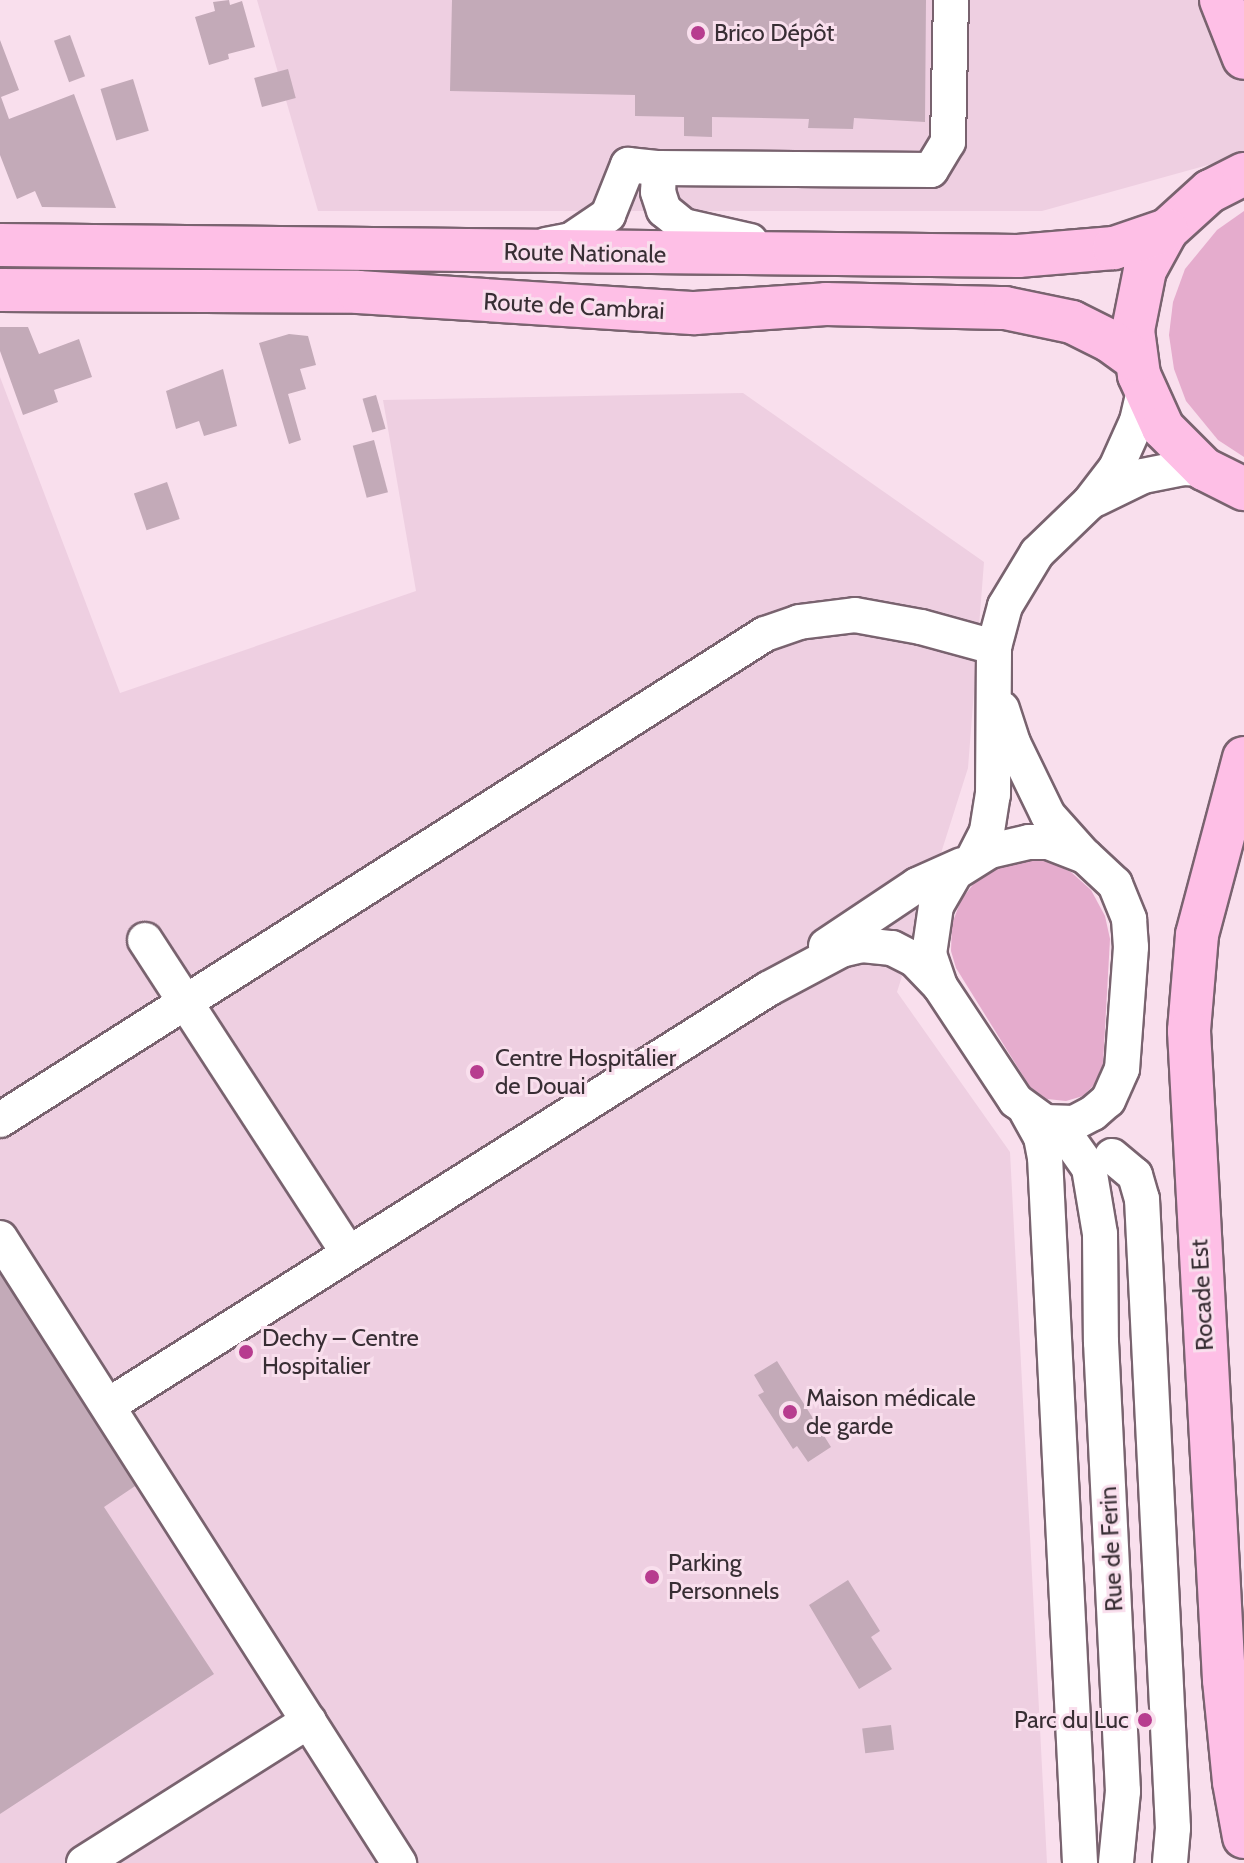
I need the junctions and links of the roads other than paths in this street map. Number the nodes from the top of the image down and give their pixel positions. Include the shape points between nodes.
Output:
1 (951, 0) edge
2 (1221, 0) edge
3 (1244, 58) edge
4 (1244, 144) edge
5 (659, 168) junction
6 (1234, 179) edge
7 (1167, 230) junction
8 (0, 245) edge
9 (112, 246) junction
10 (300, 249) junction
11 (508, 252) junction
12 (845, 255) junction
13 (0, 290) edge
14 (111, 290) junction
15 (302, 291) junction
16 (1140, 375) junction
17 (1229, 487) edge
18 (1089, 503) junction
19 (993, 664) junction
20 (1244, 758) edge
21 (1085, 856) junction
22 (969, 861) junction
23 (145, 940) dead end
24 (940, 986) junction
25 (768, 989) junction
26 (185, 1000) junction
27 (1114, 1090) junction
28 (1043, 1118) junction
29 (0, 1120) edge
30 (1112, 1156) junction
31 (1100, 1234) junction
32 (0, 1238) edge
33 (348, 1253) junction
34 (109, 1405) junction
35 (309, 1721) junction
36 (1244, 1837) edge
37 (84, 1863) edge
38 (399, 1863) edge
39 (1080, 1863) edge
40 (1116, 1863) edge
41 (1170, 1863) edge

1 - 5 street via 948,142 931,170
2 - 3 main road
4 - 6 main road
5 - 11 street via 628,165 608,215 571,240
5 - 12 street via 664,210 684,226
6 - 7 main road via 1187,209
7 - 12 main road, Route Nationale via 1129,244 1075,253
7 - 16 main road via 1140,285 1134,315
8 - 9 main road, Route Nationale
9 - 10 main road, Route Nationale
9 - 14 main road
10 - 11 main road, Route Nationale
10 - 15 main road
11 - 12 main road, Route Nationale
13 - 14 main road, Route de Cambrai
14 - 15 main road, Route de Cambrai
15 - 16 main road, Route de Cambrai via 695,313 826,304 1005,308 1072,322 1103,336
16 - 17 main road via 1172,440
16 - 18 street via 1137,421 1125,451
17 - 18 street via 1183,468 1143,476
18 - 19 street via 1025,569 1005,606
19 - 21 street via 1031,783 1048,815
19 - 22 street via 993,795 987,831
19 - 26 street via 921,627 855,615 799,622 765,634
20 - 36 main road, Rocade Est via 1197,935 1189,1031 1224,1680
21 - 22 street via 1048,842 1029,842
21 - 27 street via 1115,884 1131,932 1125,1055
22 - 24 street via 946,885 930,930 929,954
22 - 25 street via 917,885
23 - 26 street
24 - 25 street via 901,952 862,945 841,950
24 - 28 street via 1008,1090
25 - 33 street
26 - 29 street
26 - 33 street
27 - 28 street via 1086,1118
27 - 30 street, Rue de Ferin
28 - 31 street, Rue de Ferin via 1089,1168
28 - 39 street
30 - 31 street, Rue de Ferin
30 - 41 street via 1135,1175 1142,1199 1173,1828
31 - 40 street, Rue de Ferin via 1123,1791
32 - 34 street
33 - 34 street
34 - 35 street
35 - 37 street
35 - 38 street

